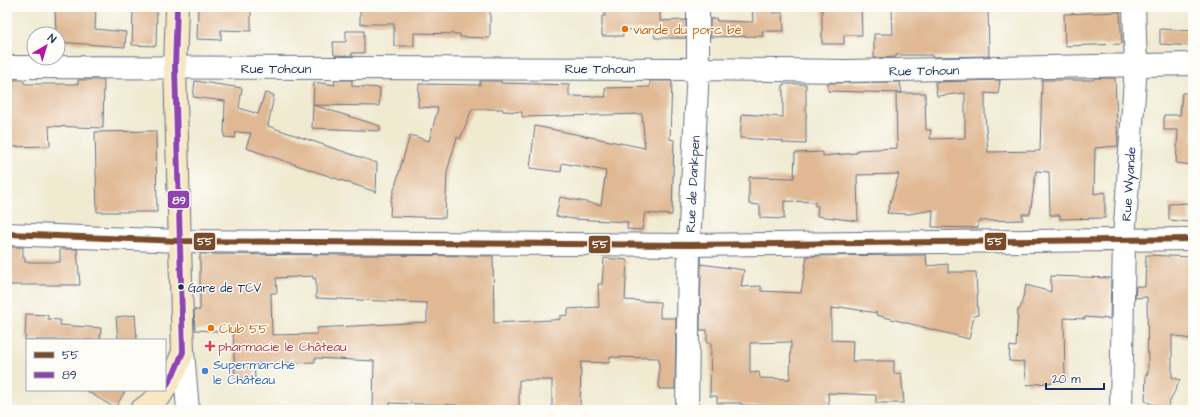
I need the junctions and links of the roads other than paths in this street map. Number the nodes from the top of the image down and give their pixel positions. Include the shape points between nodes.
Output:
1 (177, 7) edge
2 (698, 7) edge
3 (1134, 7) edge
4 (1193, 64) edge
5 (1136, 65) junction
6 (7, 67) edge
7 (175, 67) junction
8 (698, 69) junction
9 (7, 234) edge
10 (1193, 239) edge
11 (180, 240) junction
12 (1124, 240) junction
13 (689, 245) junction
14 (183, 352) junction
15 (166, 386) edge
16 (163, 391) edge
17 (141, 410) edge
18 (188, 410) edge
19 (687, 410) edge
20 (1121, 410) edge

1 - 7 main road
2 - 8 street, Rue de Dankpen
3 - 5 street, Rue Wyande
4 - 5 street, Rue Tohoun
5 - 8 street, Rue Tohoun via 845,71
5 - 12 street, Rue Wyande
6 - 7 street, Rue Tohoun
7 - 8 street, Rue Tohoun
7 - 11 main road
8 - 13 street, Rue de Dankpen
9 - 11 street
10 - 12 street
11 - 13 street
11 - 14 main road
12 - 13 street
12 - 20 street, Rue Wyande
13 - 19 street, Rue de Dankpen
14 - 15 main road via 176,371
14 - 18 street
16 - 17 main road

